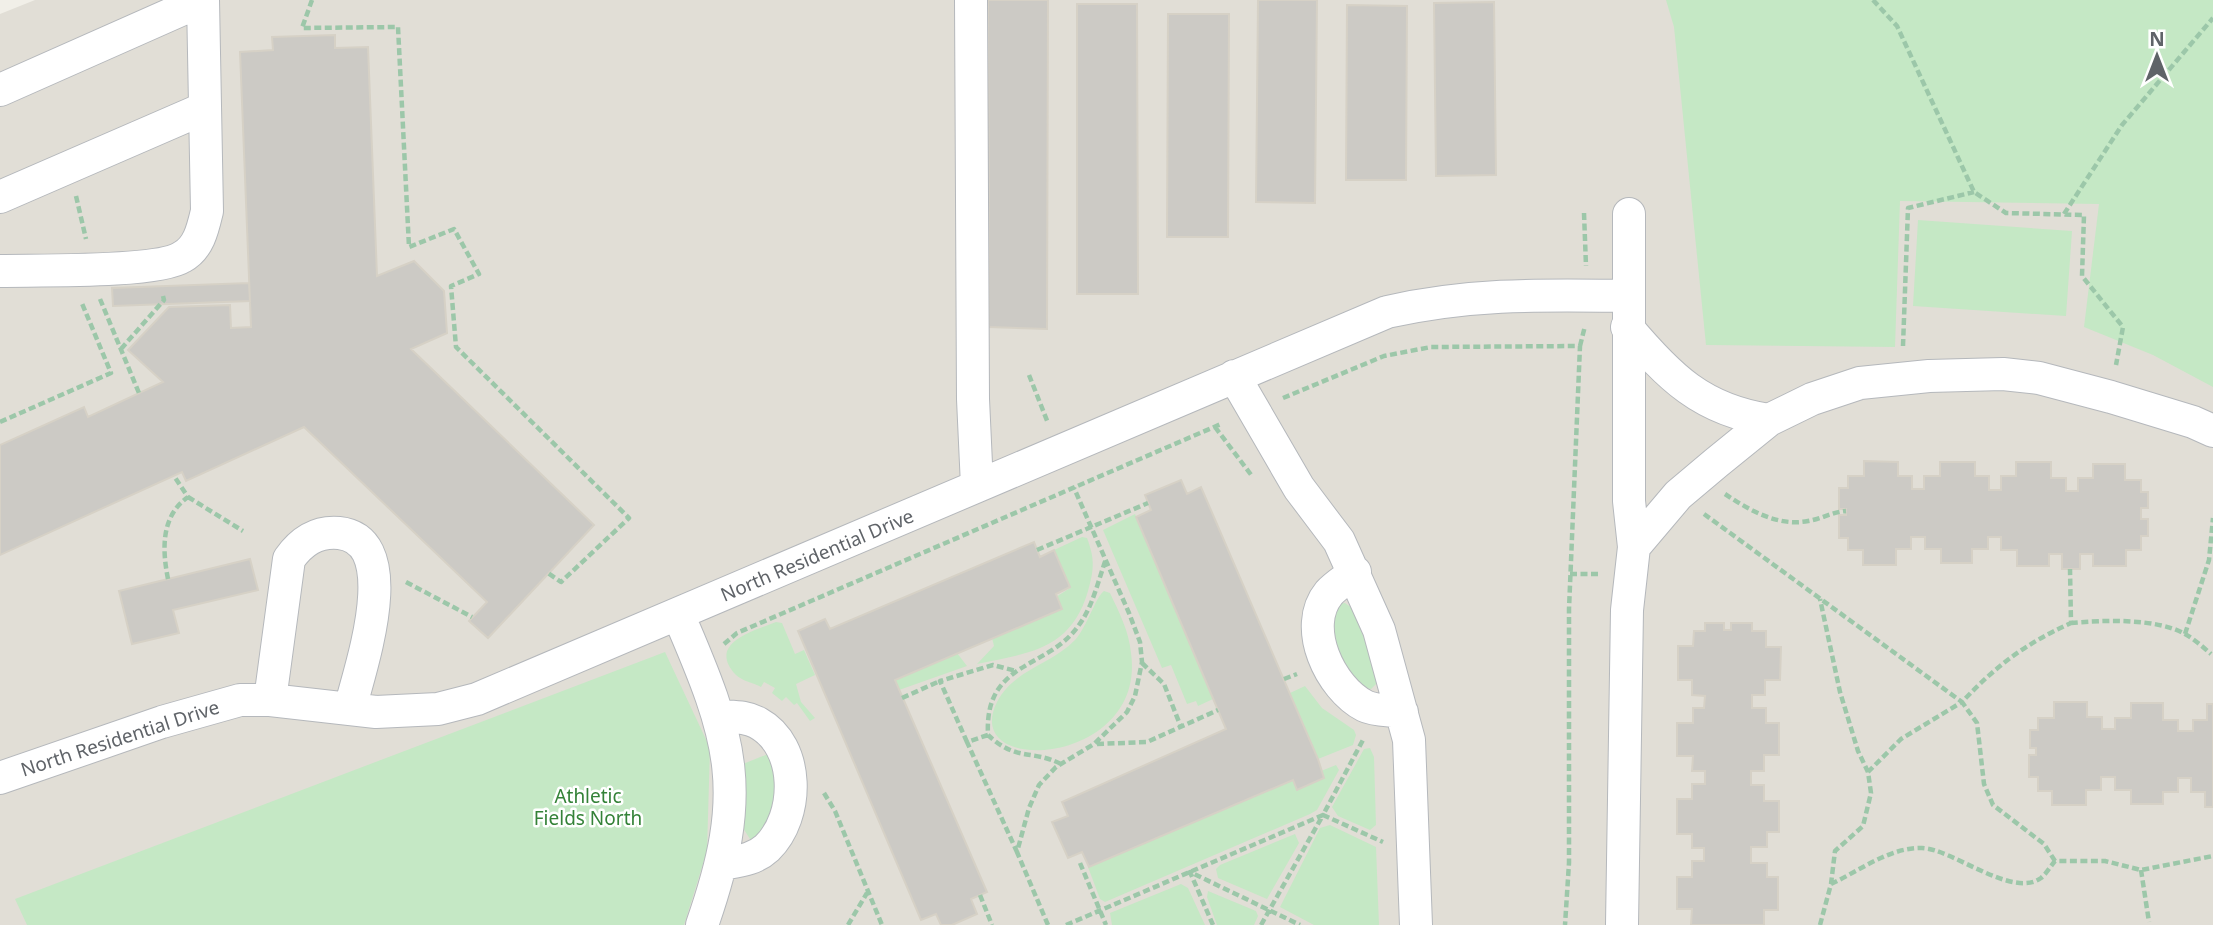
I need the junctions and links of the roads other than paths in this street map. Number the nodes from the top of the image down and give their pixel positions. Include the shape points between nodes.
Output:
1 (203, 0) edge
2 (971, 0) edge
3 (0, 90) edge
4 (205, 108) junction
5 (0, 197) edge
6 (1629, 214) dead end
7 (0, 271) edge
8 (1628, 296) junction
9 (1627, 327) junction
10 (1234, 376) junction
11 (1769, 420) junction
12 (2213, 431) edge
13 (977, 486) junction
14 (1634, 547) junction
15 (1355, 572) junction
16 (678, 614) junction
17 (270, 700) junction
18 (350, 709) junction
19 (1402, 712) junction
20 (720, 716) junction
21 (0, 778) edge
22 (722, 864) junction
23 (702, 925) edge
24 (1416, 925) edge
25 (1622, 925) edge

1 - 3 lane
1 - 4 lane
2 - 13 lane
4 - 5 lane
4 - 7 lane via 207,211 202,233 182,258 148,266
6 - 8 lane
8 - 9 lane
8 - 10 lane, North Residential Drive via 1489,295 1436,301 1387,312
9 - 11 lane via 1661,367 1691,392 1722,410
9 - 14 lane via 1629,502
10 - 13 lane, North Residential Drive
10 - 15 lane via 1299,488 1339,541
11 - 12 lane via 1860,383 2003,374 2039,378 2111,397
11 - 14 lane via 1678,495
13 - 16 lane, North Residential Drive
14 - 25 lane via 1627,610
15 - 19 lane via 1379,630
15 - 19 lane via 1328,594 1322,609 1318,635 1325,664 1345,692 1367,707
16 - 18 lane, North Residential Drive via 477,699 426,710
16 - 20 lane
17 - 18 lane, North Residential Drive
17 - 18 lane via 289,559 312,537 346,534 362,544 375,580 374,604
17 - 21 lane, North Residential Drive via 213,706
19 - 24 lane via 1411,760
20 - 22 lane via 732,783
20 - 22 lane via 747,718 771,733 780,744 790,776 787,815 777,836 749,859
22 - 23 lane

